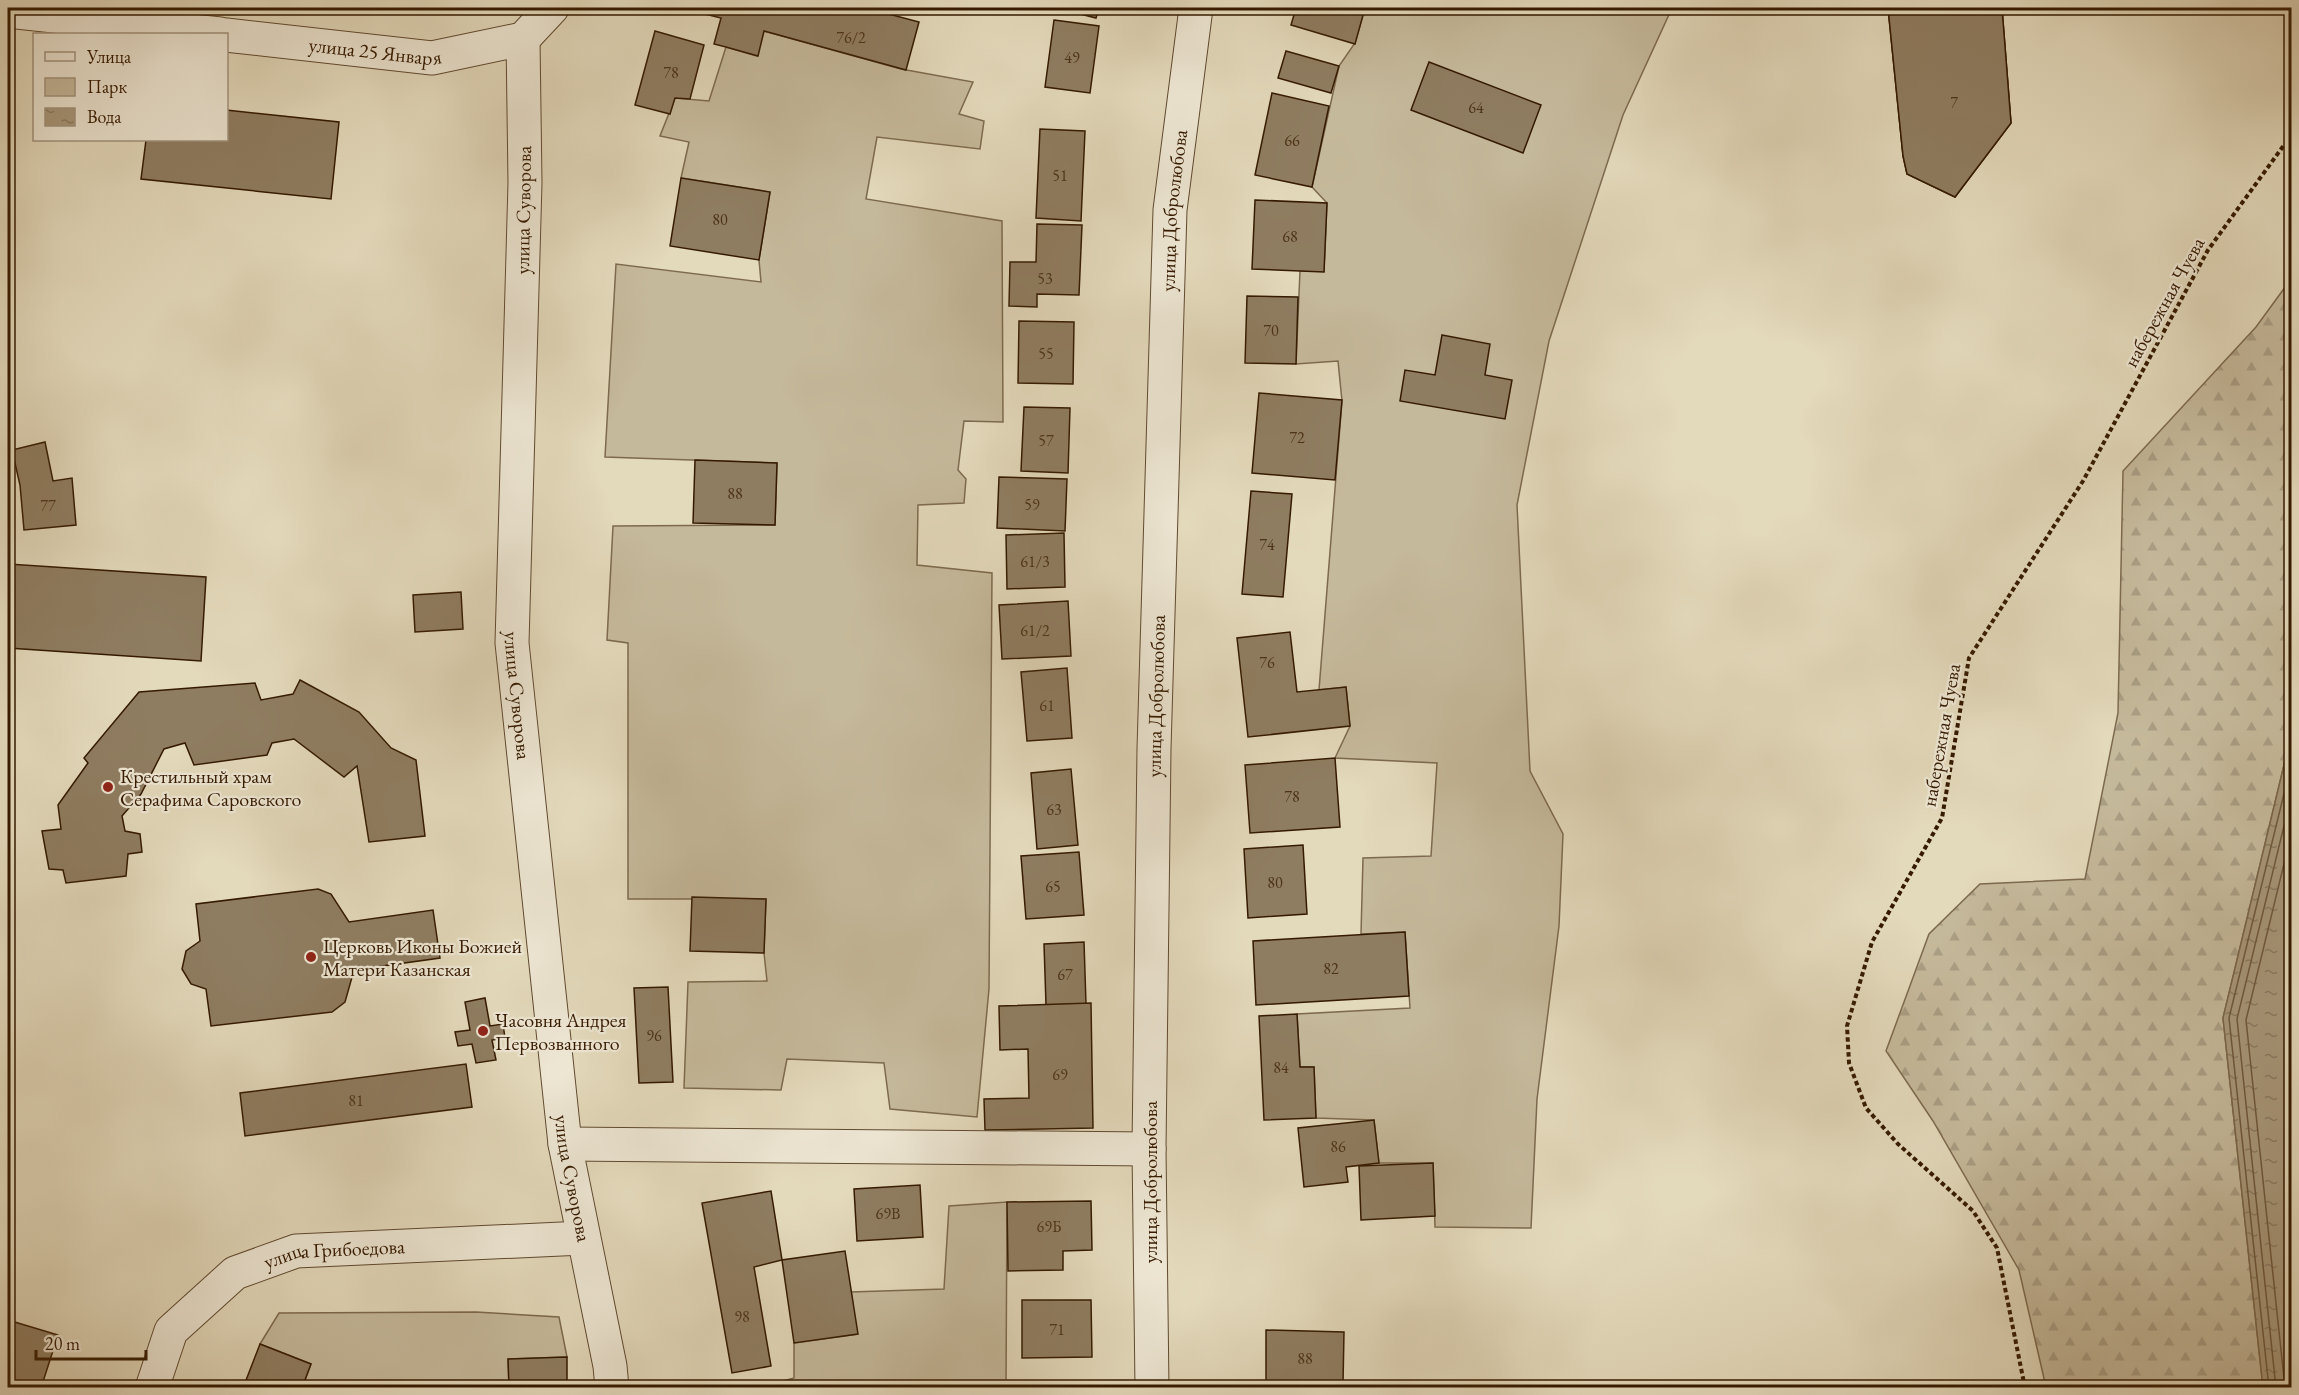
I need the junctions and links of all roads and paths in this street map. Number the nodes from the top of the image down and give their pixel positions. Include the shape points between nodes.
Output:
1 (552, 8) edge
2 (1196, 8) edge
3 (8, 11) edge
4 (211, 33) edge
5 (228, 35) edge
6 (523, 39) junction
7 (2292, 134) edge
8 (565, 1144) junction
9 (1149, 1149) junction
10 (583, 1238) junction
11 (152, 1388) edge
12 (612, 1388) edge
13 (1152, 1388) edge
14 (2025, 1388) edge

1 - 6 street
2 - 9 street, улица Добролюбова via 1170,210 1154,749
3 - 4 street
5 - 6 street, улица 25 Января via 432,58
6 - 8 street, улица Суворова via 525,183 512,643
7 - 14 path, набережная Чуева via 2208,250 2083,481 1969,658 1942,818 1872,942 1847,1026 1849,1063 1866,1108 1898,1144 1973,1211 1997,1248
8 - 9 street
8 - 10 street, улица Суворова
9 - 13 street, улица Добролюбова
10 - 11 street, улица Грибоедова via 296,1251 235,1273 171,1331
10 - 12 street, улица Суворова

